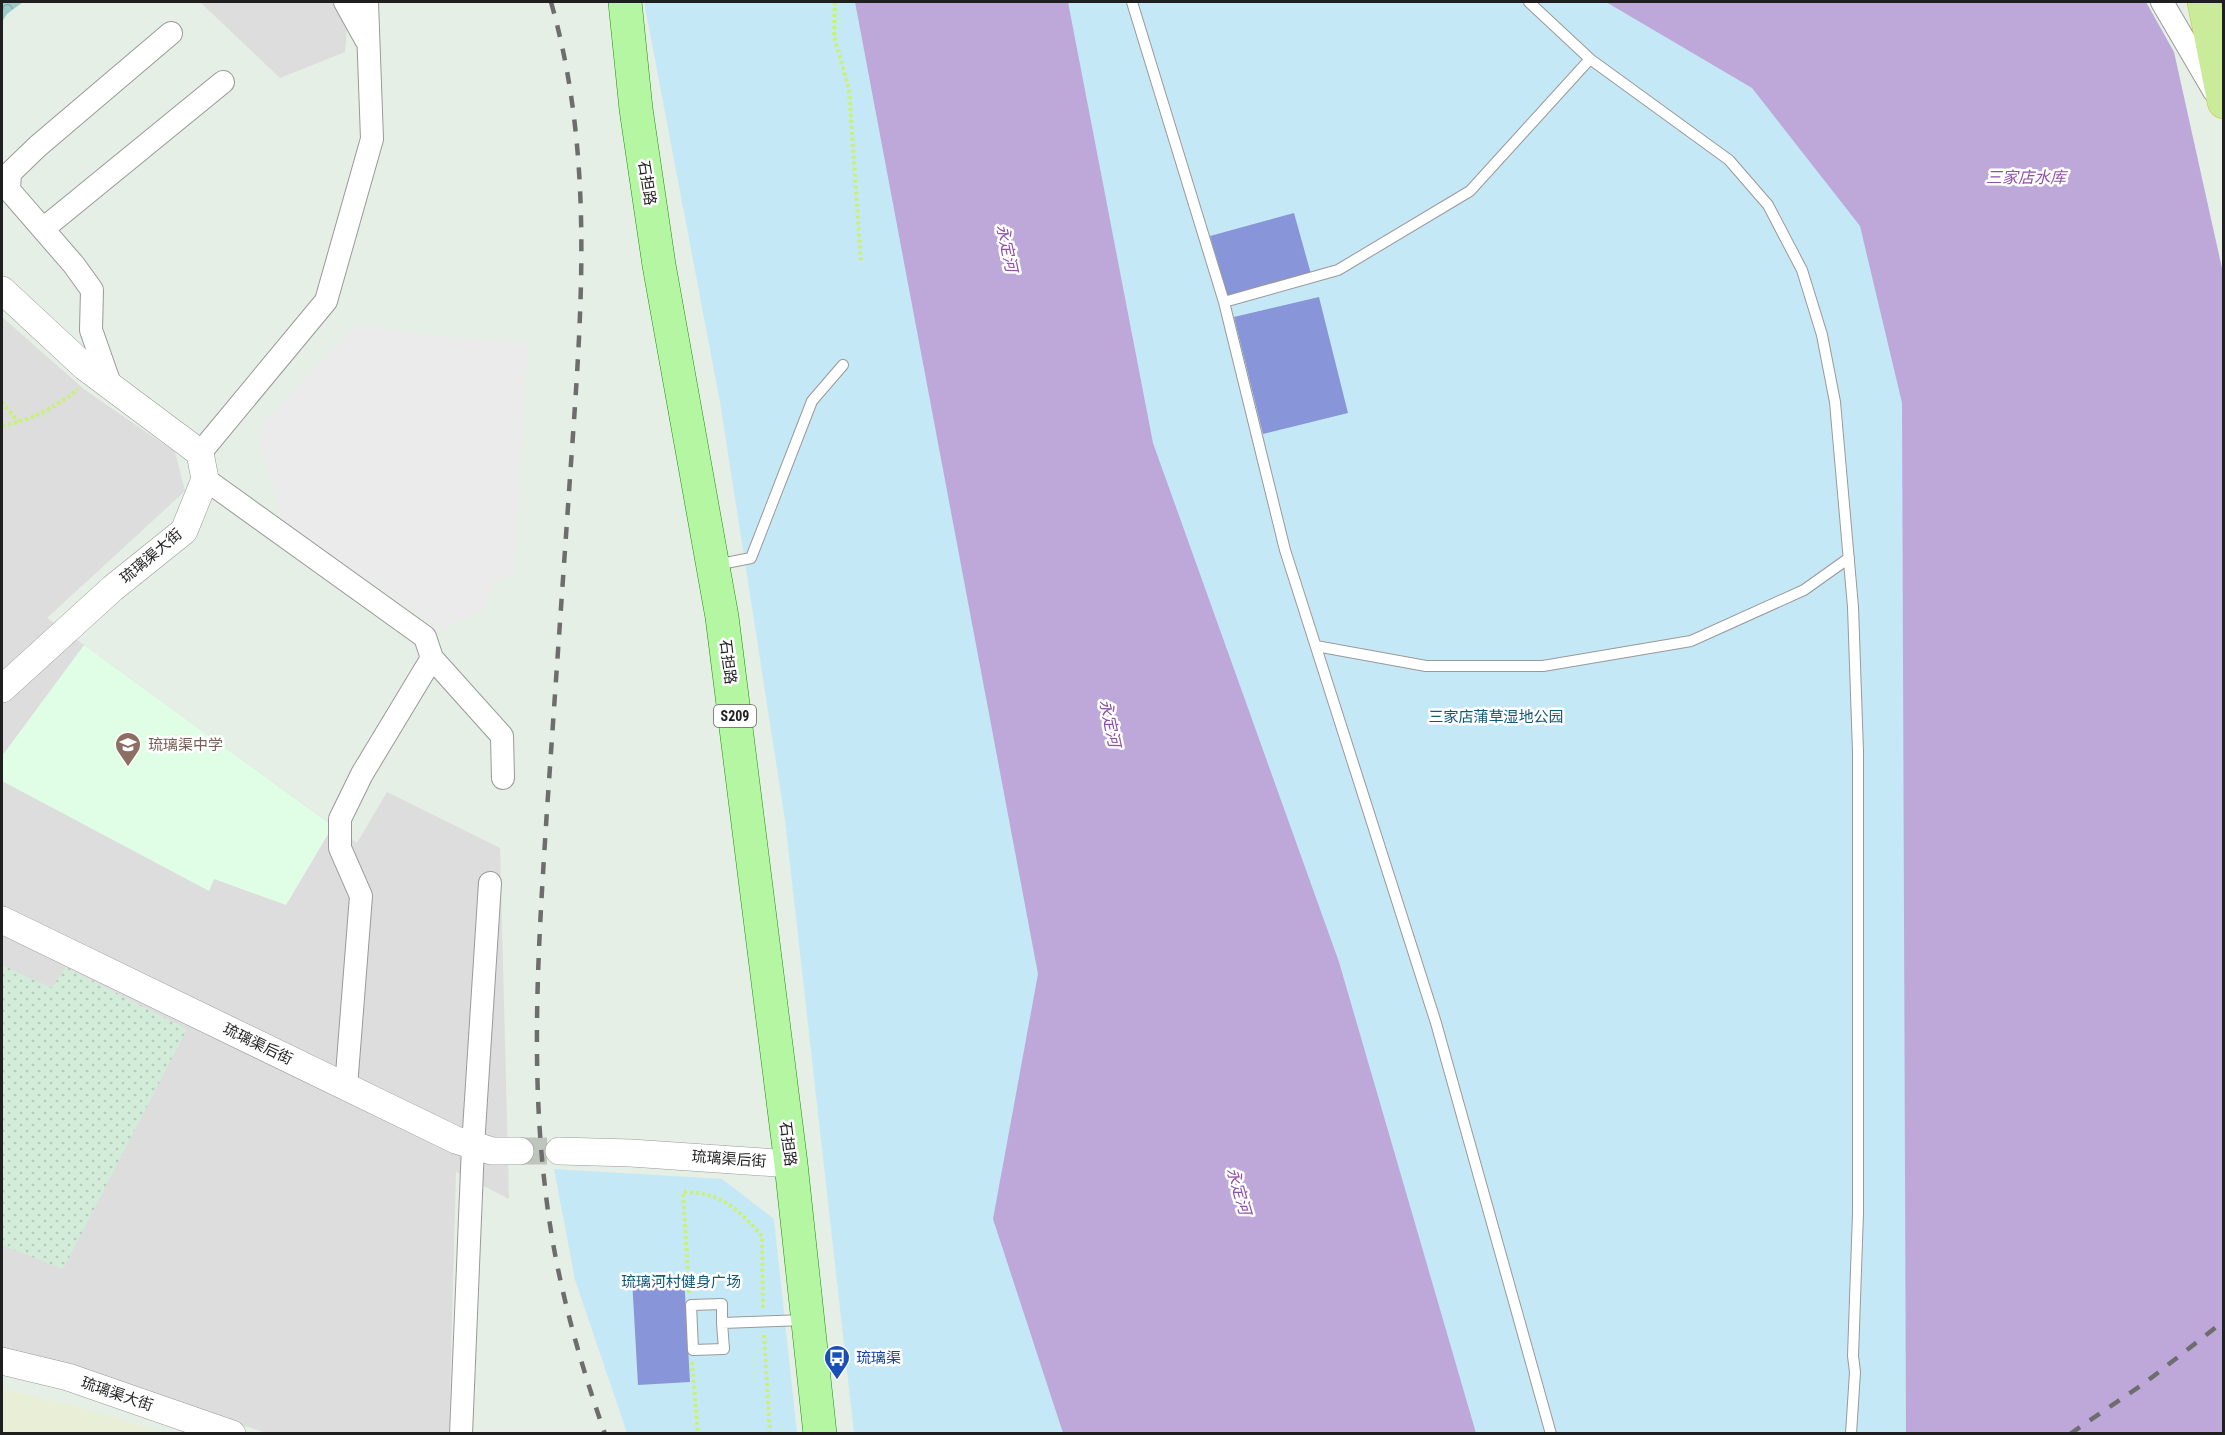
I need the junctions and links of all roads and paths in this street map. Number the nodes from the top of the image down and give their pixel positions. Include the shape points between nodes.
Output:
1 (345, 2) edge
2 (366, 2) edge
3 (625, 2) edge
4 (835, 2) edge
5 (1132, 2) edge
6 (1529, 2) edge
7 (2162, 2) edge
8 (2204, 2) edge
9 (171, 33) dead end
10 (368, 44) junction
11 (1590, 59) junction
12 (223, 82) dead end
13 (2223, 102) edge
14 (2223, 106) edge
15 (43, 229) junction
16 (861, 263) dead end
17 (2, 290) edge
18 (1224, 302) junction
19 (843, 365) dead end
20 (103, 381) junction
21 (2, 402) edge
22 (18, 423) junction
23 (2, 426) edge
24 (203, 466) junction
25 (1849, 558) junction
26 (713, 566) junction
27 (1316, 646) junction
28 (432, 658) junction
29 (2, 689) edge
30 (503, 778) dead end
31 (490, 883) dead end
32 (2, 920) edge
33 (346, 1087) junction
34 (473, 1146) junction
35 (520, 1151) tunnel mouth
36 (559, 1151) tunnel mouth
37 (791, 1164) junction
38 (691, 1305) junction
39 (809, 1320) junction
40 (764, 1322) junction
41 (723, 1323) junction
42 (693, 1350) junction
43 (2, 1361) edge
44 (231, 1434) edge
45 (461, 1434) edge
46 (698, 1434) edge
47 (770, 1434) edge
48 (820, 1434) edge
49 (1551, 1434) edge
50 (1851, 1434) edge

1 - 10 street
2 - 10 street
3 - 26 main road, 石担路 / S209 via 658,254
4 - 16 path via 834,36 849,89
5 - 18 lane
6 - 11 lane
7 - 14 street
8 - 13 highway
9 - 15 street via 10,173 9,190
10 - 24 street via 372,139 326,301
11 - 18 lane via 1470,190 1338,270
11 - 25 lane via 1729,160 1768,205 1802,270 1822,335 1835,402
12 - 15 street
15 - 20 street via 92,290 91,330
17 - 20 street
18 - 27 lane via 1285,550
19 - 26 lane via 812,401 751,558
20 - 22 path
20 - 24 street
21 - 22 path
22 - 23 path
24 - 28 street via 425,637
24 - 29 street, 琉璃渠大街 via 184,531 113,588
25 - 27 lane via 1804,590 1691,641 1554,664 1426,666
25 - 50 lane via 1858,752 1858,1213
26 - 37 main road, 石担路 / S209
27 - 49 lane via 1436,1023
28 - 30 street via 502,736
28 - 33 street via 339,819 339,848 361,896
31 - 34 street
32 - 33 street, 琉璃渠后街
33 - 34 street, 琉璃渠后街
34 - 35 street, 琉璃渠后街
34 - 45 street
36 - 37 street, 琉璃渠后街
37 - 39 main road, 石担路 / S209
38 - 40 path via 684,1192 705,1192 738,1209 762,1236
38 - 41 lane via 722,1304
38 - 42 lane
39 - 40 lane
39 - 48 main road, 石担路 / S209
40 - 41 lane
40 - 47 path
41 - 42 lane via 724,1349
42 - 46 path
43 - 44 street, 琉璃渠大街 via 68,1377

